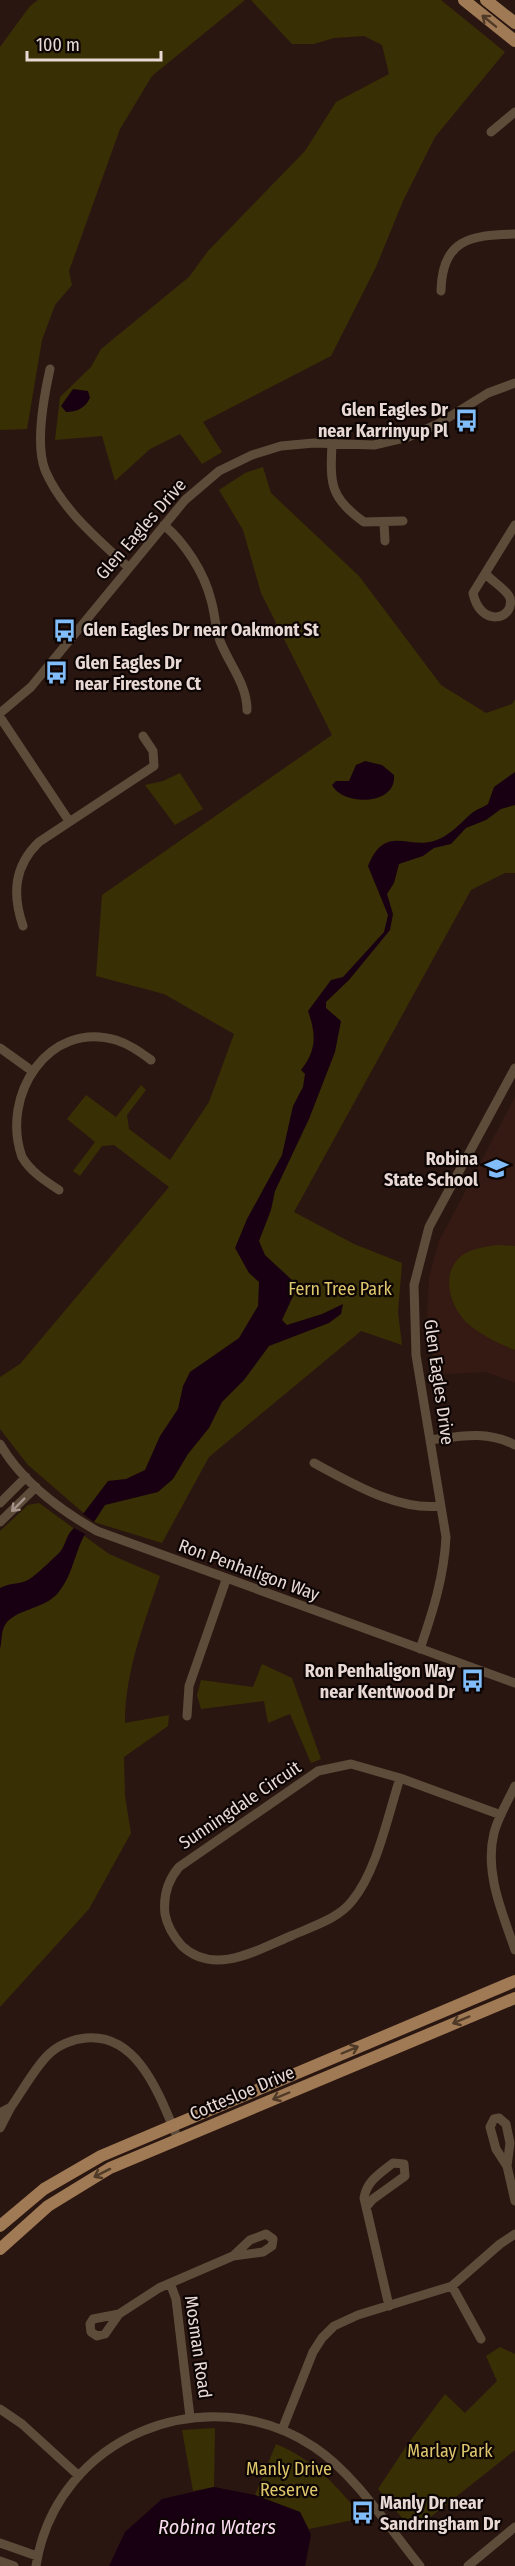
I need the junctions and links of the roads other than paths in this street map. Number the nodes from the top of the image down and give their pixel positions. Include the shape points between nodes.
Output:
1 (464, 0) edge
2 (486, 0) edge
3 (515, 23) edge
4 (515, 41) edge
5 (515, 112) edge
6 (491, 132) dead end
7 (515, 234) edge
8 (441, 291) dead end
9 (50, 369) dead end
10 (515, 383) edge
11 (332, 444) junction
12 (403, 521) dead end
13 (384, 523) junction
14 (164, 525) junction
15 (515, 525) edge
16 (385, 541) dead end
17 (129, 568) junction
18 (487, 575) junction
19 (247, 710) dead end
20 (0, 715) edge
21 (143, 736) dead end
22 (69, 821) junction
23 (23, 926) dead end
24 (0, 1048) edge
25 (152, 1060) dead end
26 (28, 1068) junction
27 (515, 1068) edge
28 (59, 1190) dead end
29 (430, 1440) junction
30 (0, 1444) edge
31 (515, 1445) edge
32 (314, 1463) dead end
33 (26, 1477) junction
34 (36, 1487) junction
35 (0, 1503) edge
36 (441, 1506) junction
37 (0, 1522) edge
38 (226, 1580) junction
39 (420, 1649) junction
40 (515, 1683) edge
41 (187, 1716) dead end
42 (400, 1778) junction
43 (515, 1786) edge
44 (501, 1815) junction
45 (515, 1950) edge
46 (515, 1981) edge
47 (515, 1998) edge
48 (11, 2107) junction
49 (0, 2113) edge
50 (172, 2125) junction
51 (0, 2128) edge
52 (178, 2139) junction
53 (507, 2166) dead end
54 (515, 2201) edge
55 (366, 2207) junction
56 (0, 2226) edge
57 (515, 2234) edge
58 (0, 2249) edge
59 (233, 2256) dead end
60 (170, 2283) junction
61 (452, 2286) junction
62 (389, 2306) junction
63 (119, 2314) dead end
64 (482, 2338) dead end
65 (0, 2409) edge
66 (190, 2417) junction
67 (282, 2430) junction
68 (79, 2476) junction
69 (515, 2527) edge
70 (0, 2543) edge
71 (37, 2556) junction
72 (0, 2561) edge
73 (14, 2566) edge
74 (36, 2566) edge
75 (420, 2566) edge
76 (468, 2566) edge

4 -> 1 main road
2 - 3 main road
5 - 6 street
7 - 8 street via 457,244 444,261
9 - 17 street via 41,433 44,468 62,499 86,528
10 - 11 street, Glen Eagles Drive via 488,393 438,424 408,437 374,445
11 - 13 street via 330,480 334,492 364,522
11 - 14 street, Glen Eagles Drive via 281,446 241,459 197,488
12 - 13 street
13 - 16 street
14 - 17 street, Glen Eagles Drive
14 - 19 street via 179,539 200,572 221,643 243,687
15 - 18 street
17 - 20 street, Glen Eagles Drive via 31,687
18 - 18 street via 473,593 475,603 490,617 501,617 511,607 510,595
20 - 22 street
21 - 22 street via 153,751 154,766
22 - 23 street via 31,849 19,870 15,890
24 - 26 street
25 - 26 street via 116,1040 84,1037 55,1045
26 - 28 street via 14,1093 11,1108 15,1141 29,1167
27 - 29 street, Glen Eagles Drive via 429,1227 417,1267 413,1326
29 - 31 street via 489,1435
29 - 36 street, Glen Eagles Drive
30 - 33 street, Ron Penhaligon Way
32 - 36 street via 355,1485 413,1506
33 - 34 street, Ron Penhaligon Way
33 - 35 street
34 -> 37 street
34 - 38 street, Ron Penhaligon Way via 97,1532
36 - 39 street, Glen Eagles Drive via 445,1564
38 - 39 street, Ron Penhaligon Way
38 - 41 street via 189,1686
39 - 40 street, Ron Penhaligon Way
42 - 42 street, Sunningdale Circuit via 364,1882 341,1912 234,1959 204,1958 178,1941 167,1922 164,1899 175,1872 193,1856 325,1768 351,1764
42 - 44 street, Sunningdale Circuit
43 - 44 street
44 - 45 street via 492,1842 492,1866 495,1891
50 -> 46 main road, Cottesloe Drive
47 -> 52 main road, Cottesloe Drive
48 - 49 street
48 - 50 street via 48,2055 71,2041 93,2038 117,2043 137,2060
48 - 51 street
50 - 52 street
50 - 56 main road, Cottesloe Drive via 73,2171
52 -> 58 main road, Cottesloe Drive via 81,2184 38,2214
53 - 54 street
55 - 55 street via 366,2188 373,2179 393,2163 405,2164 405,2176
55 - 62 street
57 - 61 street
59 - 60 street
60 - 63 street
60 - 66 street, Mosman Road via 176,2299
61 - 62 street
61 - 64 street
62 - 67 street via 334,2326 322,2337
65 - 68 street
66 - 67 street via 244,2419
66 - 68 street via 150,2427 124,2439
67 - 75 street via 314,2447 343,2471
68 - 71 street via 51,2517
69 - 76 street
70 - 71 street
71 - 74 street
72 - 73 street

